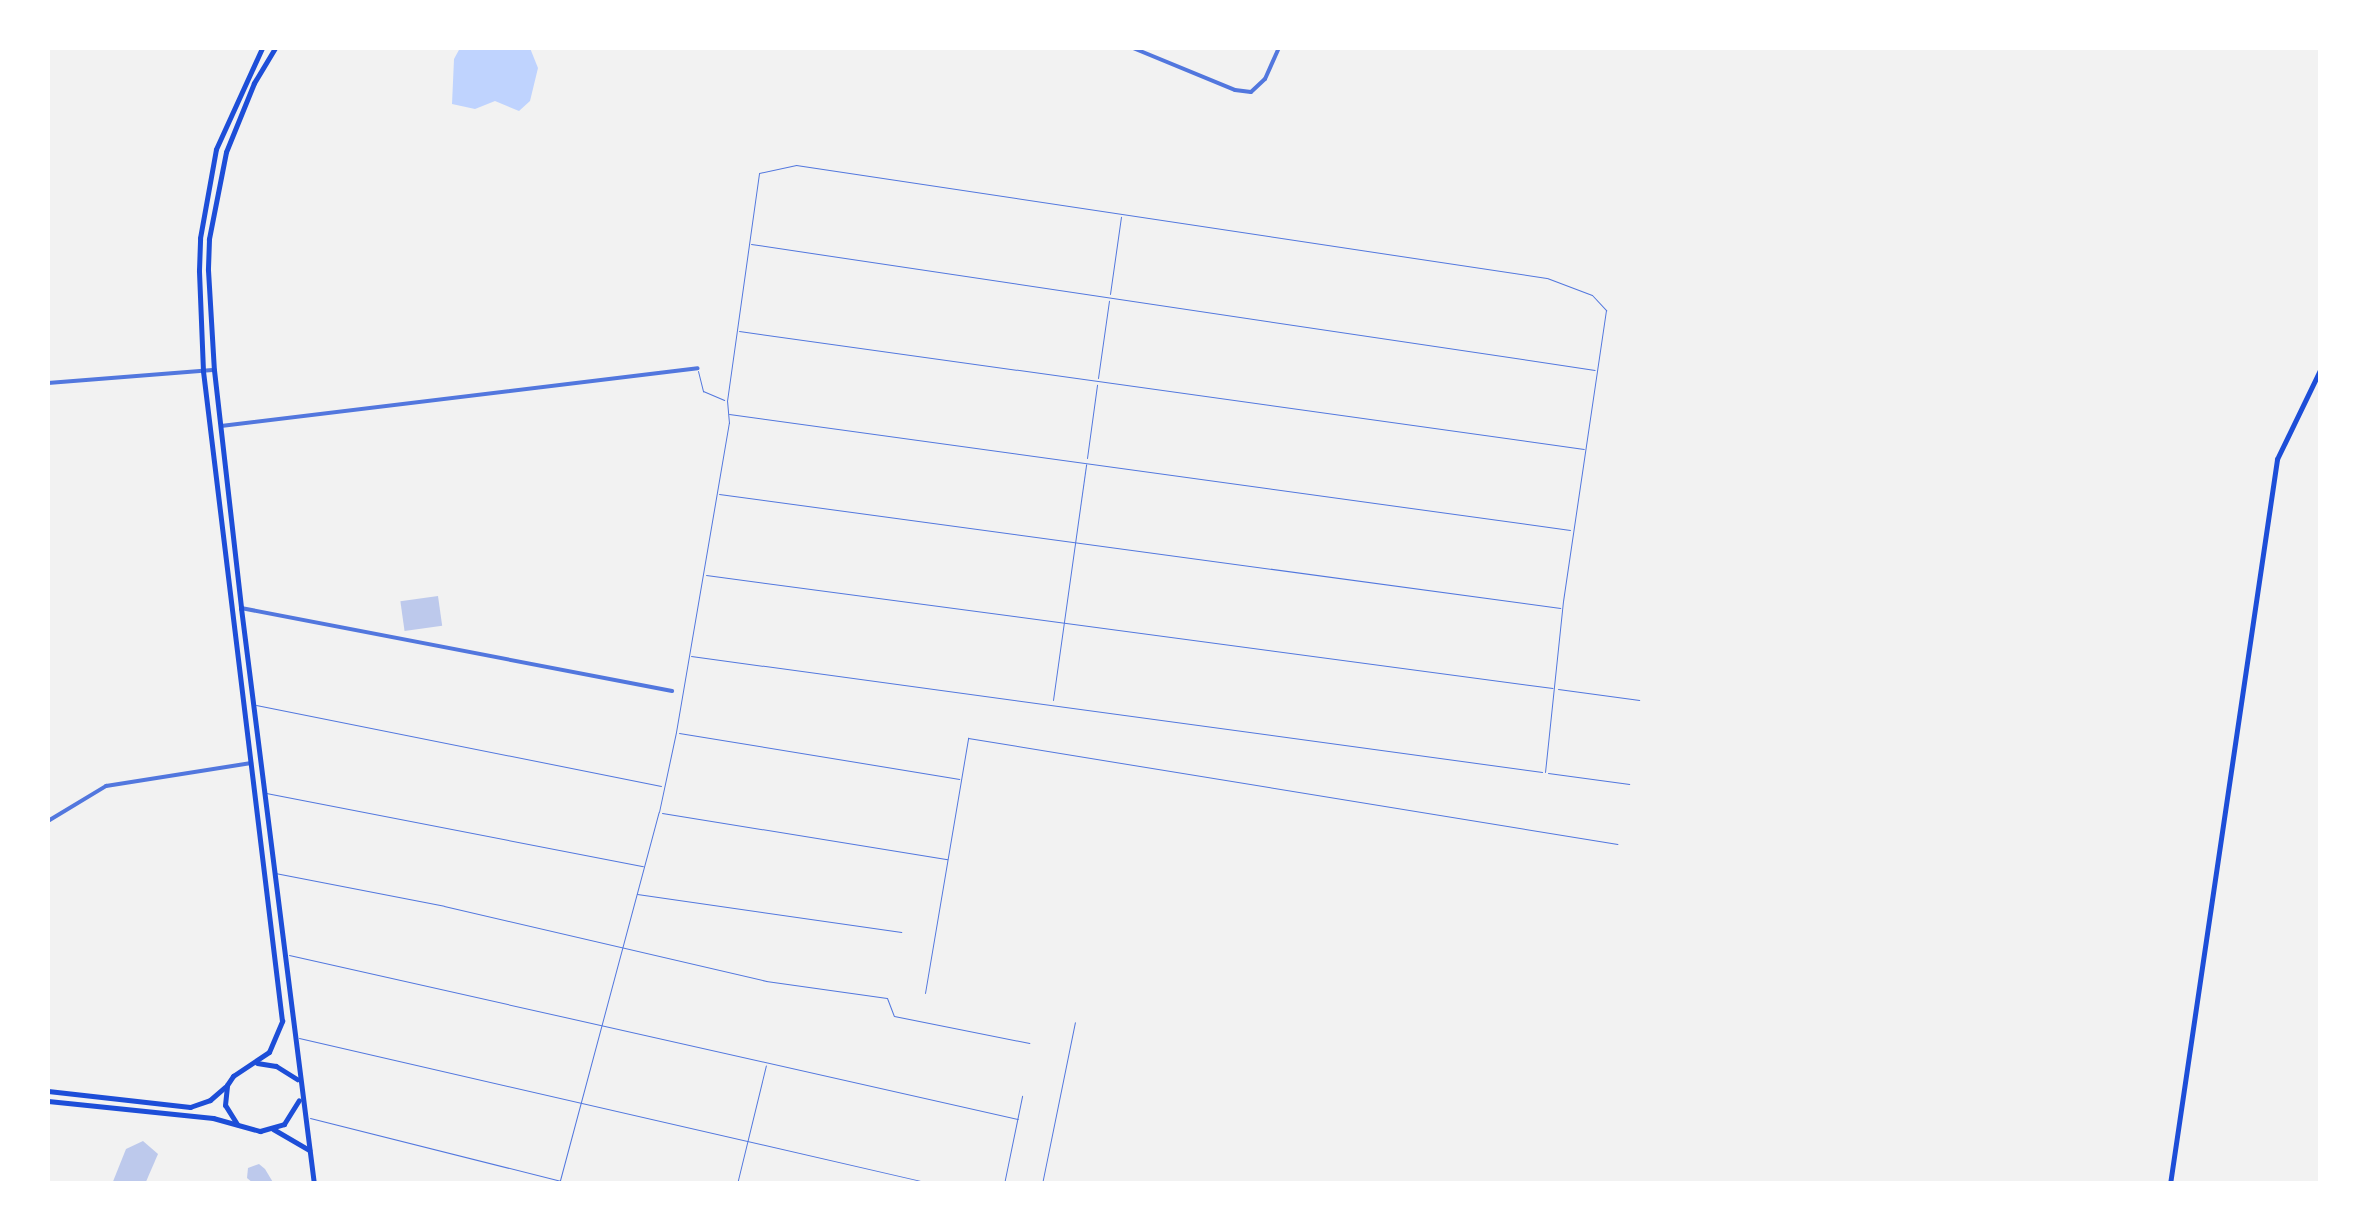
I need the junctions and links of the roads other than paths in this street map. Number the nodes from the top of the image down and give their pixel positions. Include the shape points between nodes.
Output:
1 (262, 48) edge
2 (274, 48) edge
3 (1134, 48) edge
4 (1279, 48) edge
5 (1122, 216) junction
6 (748, 244) junction
7 (1109, 298) junction
8 (736, 330) junction
9 (697, 368) joint
10 (214, 370) junction
11 (1597, 370) junction
12 (2320, 370) edge
13 (203, 371) junction
14 (1098, 381) junction
15 (48, 383) edge
16 (727, 401) junction
17 (729, 414) junction
18 (220, 426) junction
19 (1585, 449) junction
20 (1086, 461) junction
21 (716, 494) junction
22 (1573, 530) junction
23 (1078, 544) junction
24 (702, 575) junction
25 (241, 608) junction
26 (1562, 608) junction
27 (1065, 626) junction
28 (688, 656) junction
29 (1556, 688) junction
30 (672, 691) dead end
31 (1639, 700) dead end
32 (252, 704) junction
33 (1052, 704) junction
34 (676, 732) junction
35 (251, 763) junction
36 (1545, 772) junction
37 (961, 779) junction
38 (1629, 784) dead end
39 (664, 787) junction
40 (263, 792) junction
41 (659, 812) junction
42 (48, 821) edge
43 (1616, 844) dead end
44 (948, 859) junction
45 (643, 866) junction
46 (274, 873) junction
47 (634, 893) junction
48 (901, 932) dead end
49 (620, 949) junction
50 (283, 954) junction
51 (926, 993) dead end
52 (1075, 1022) dead end
53 (600, 1026) junction
54 (293, 1037) junction
55 (1028, 1042) dead end
56 (256, 1063) junction
57 (766, 1065) junction
58 (299, 1080) junction
59 (228, 1085) junction
60 (48, 1092) edge
61 (301, 1092) junction
62 (1022, 1096) dead end
63 (48, 1101) edge
64 (580, 1103) junction
65 (304, 1116) junction
66 (1018, 1119) junction
67 (237, 1124) junction
68 (273, 1129) junction
69 (747, 1142) junction
70 (309, 1150) junction
71 (559, 1182) edge
72 (314, 1184) edge
73 (573, 1184) edge
74 (737, 1184) edge
75 (934, 1184) edge
76 (1004, 1184) edge
77 (1042, 1184) edge
78 (2170, 1184) edge

1 - 13 main road via 228,114 207,192 199,254
2 - 10 main road via 238,118 217,192 208,270
3 - 4 street via 1251,92 1265,80
5 - 6 lane via 796,165 759,173
5 - 7 lane
5 - 11 lane via 1547,278 1592,295 1606,310
6 - 7 lane
6 - 8 lane
7 - 11 lane
7 - 14 lane
8 - 14 lane
8 - 16 lane
9 - 16 lane via 702,391
9 - 18 street
10 - 13 street
10 - 18 main road
11 - 19 lane
12 - 78 main road via 2277,459
13 - 15 street
13 - 35 main road
14 - 19 lane
14 - 20 lane
16 - 17 lane
17 - 20 lane
17 - 21 lane
18 - 25 main road
19 - 22 lane
20 - 22 lane
20 - 23 lane
21 - 23 lane
21 - 24 lane
22 - 26 lane
23 - 26 lane
23 - 27 lane
24 - 27 lane
24 - 28 lane
25 - 30 street
25 - 32 main road
26 - 29 lane
27 - 29 lane
27 - 33 lane
28 - 33 lane
28 - 34 lane
29 - 31 lane
29 - 36 lane
32 - 39 lane
32 - 40 main road
33 - 36 lane
34 - 37 lane
34 - 39 lane
35 - 42 street via 106,786
35 - 56 main road via 282,1022 278,1039
36 - 38 lane
37 - 43 lane via 968,738
37 - 44 lane
39 - 41 lane
40 - 45 lane
40 - 46 main road
41 - 44 lane
41 - 45 lane
44 - 51 lane
45 - 47 lane
46 - 49 lane
46 - 50 main road
47 - 48 lane
47 - 49 lane
49 - 53 lane
49 - 55 lane via 766,981 886,998 887,1008 903,1019
50 - 53 lane
50 - 54 main road
52 - 77 lane
53 - 57 lane
53 - 64 lane
54 - 58 main road
54 - 64 lane
56 - 58 main road
56 - 59 main road
57 - 66 lane
57 - 69 lane
58 - 61 main road
59 - 60 main road via 190,1107
59 - 67 main road via 224,1106
61 - 65 main road
61 - 68 main road via 291,1116
62 - 66 lane
63 - 67 main road
64 - 69 lane
64 - 71 lane
65 - 70 main road
65 - 71 lane
66 - 76 lane
67 - 68 main road
68 - 70 main road
69 - 74 lane
69 - 75 lane
70 - 72 main road
71 - 73 lane

